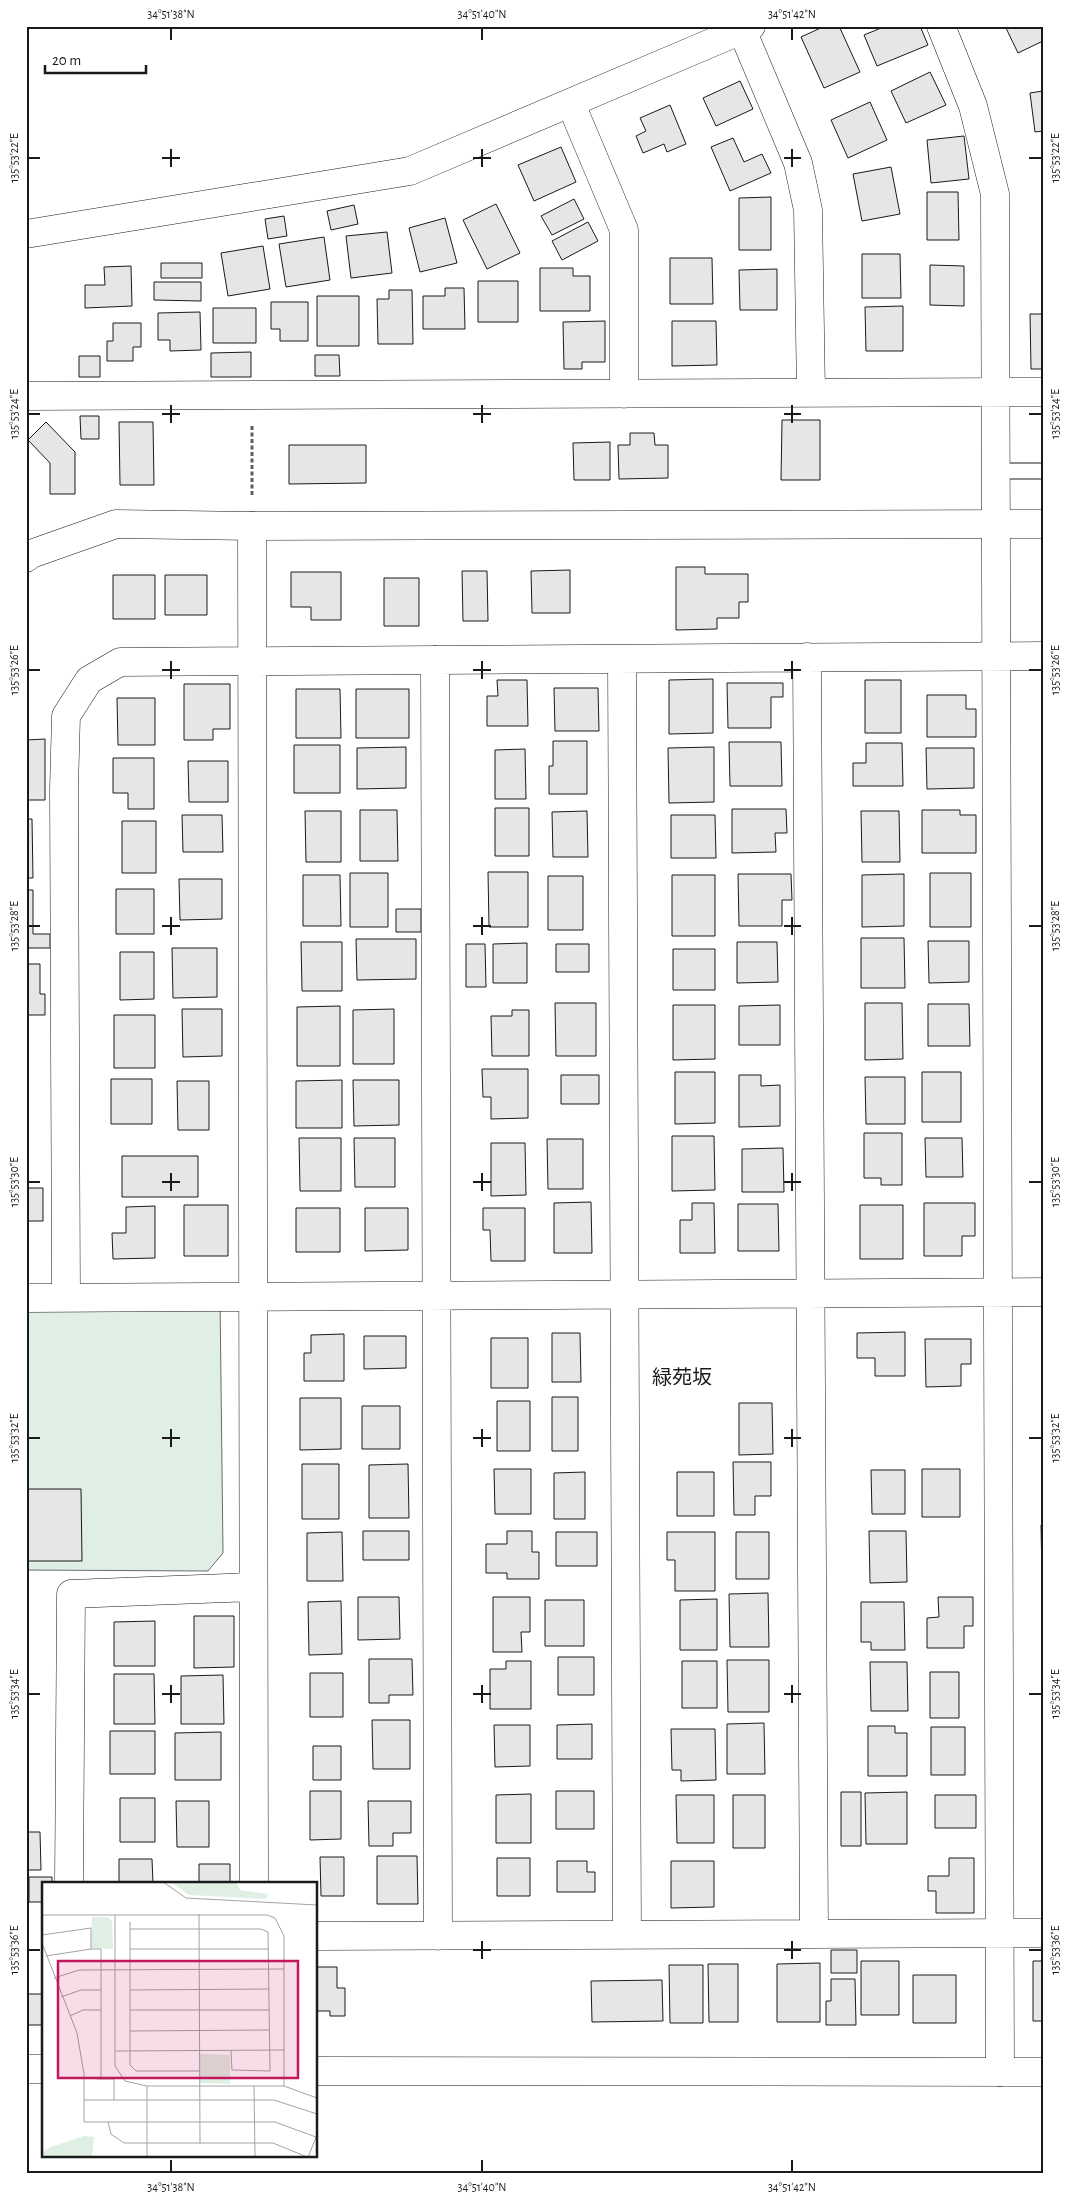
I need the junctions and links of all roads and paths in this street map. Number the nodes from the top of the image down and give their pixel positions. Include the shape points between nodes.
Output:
1 (941, 26) edge
2 (747, 28) edge
3 (571, 104) junction
4 (26, 234) edge
5 (996, 392) junction
6 (1043, 392) edge
7 (811, 393) junction
8 (624, 394) junction
9 (252, 395) junction
10 (26, 396) edge
11 (996, 471) junction
12 (1043, 471) edge
13 (996, 524) junction
14 (1043, 524) edge
15 (252, 526) junction
16 (26, 558) edge
17 (996, 656) junction
18 (1043, 656) edge
19 (806, 658) junction
20 (622, 659) junction
21 (435, 660) junction
22 (252, 661) junction
23 (998, 1292) junction
24 (1043, 1292) edge
25 (810, 1294) junction
26 (624, 1295) junction
27 (253, 1296) junction
28 (436, 1296) junction
29 (26, 1298) edge
30 (66, 1298) junction
31 (253, 1587) junction
32 (70, 1882) edge
33 (254, 1882) edge
34 (999, 1933) junction
35 (1043, 1933) edge
36 (814, 1934) junction
37 (626, 1935) junction
38 (318, 1936) edge
39 (438, 1936) junction
40 (26, 2069) edge
41 (42, 2069) edge
42 (318, 2071) edge
43 (1000, 2072) junction
44 (1043, 2072) edge

1 - 5 street via 973,106 995,194
2 - 3 street
2 - 7 street via 798,163 808,210
3 - 4 street via 410,171
3 - 8 street via 624,230
5 - 6 street
5 - 7 street
5 - 11 street
7 - 8 street
8 - 9 street
9 - 10 street
9 - 15 path
11 - 12 lane
11 - 13 street
13 - 14 street
13 - 15 street
13 - 17 street
15 - 16 street via 116,524
15 - 22 street
17 - 18 street
17 - 19 street
17 - 23 street
19 - 20 street
19 - 25 street
20 - 21 street
20 - 26 street
21 - 22 street
21 - 28 street
22 - 27 street
22 - 30 street via 120,662 89,680 66,716
23 - 24 street
23 - 25 street
23 - 34 street
25 - 26 street
25 - 36 street
26 - 28 street
26 - 37 street
27 - 28 street
27 - 30 street
27 - 31 street
28 - 39 street
29 - 30 street
31 - 32 street via 71,1594
31 - 33 street
34 - 35 street
34 - 36 street
34 - 43 street
36 - 37 street
37 - 39 street
38 - 39 street
40 - 41 street
42 - 43 street
43 - 44 street

